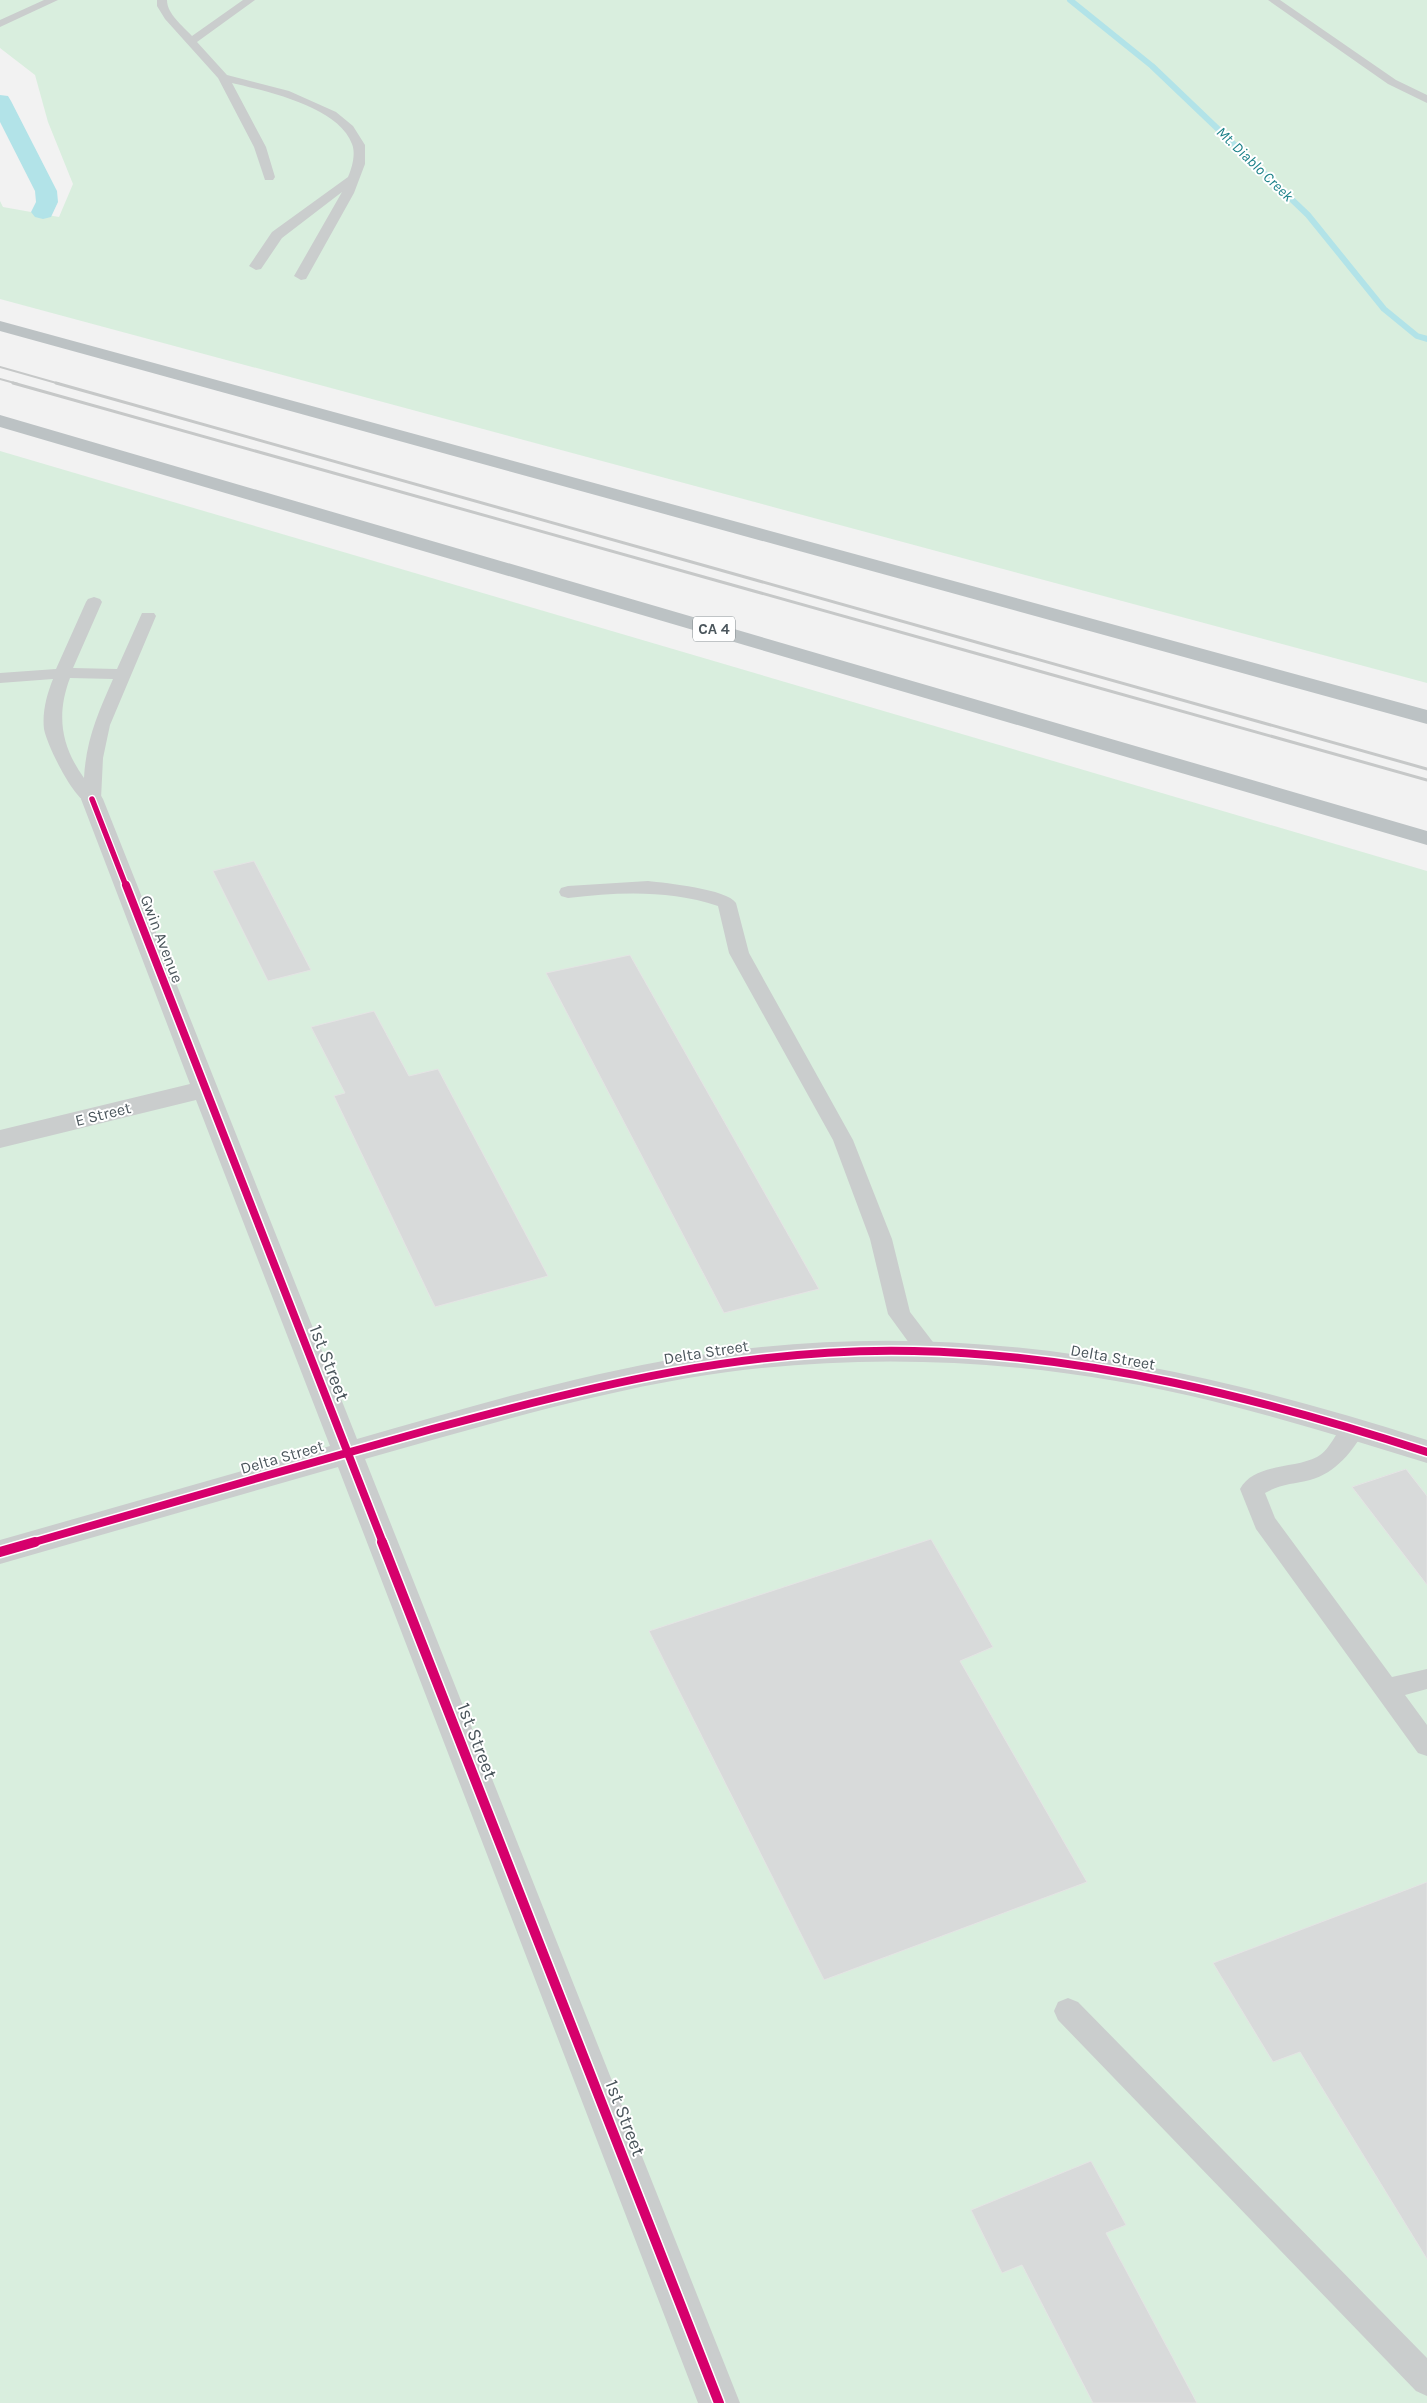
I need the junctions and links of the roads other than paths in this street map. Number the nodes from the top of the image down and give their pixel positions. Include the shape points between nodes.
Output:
1 (53, 0) edge
2 (162, 0) edge
3 (250, 0) edge
4 (1273, 0) edge
5 (0, 24) edge
6 (190, 42) junction
7 (223, 77) junction
8 (1427, 100) edge
9 (269, 177) dead end
10 (353, 178) junction
11 (256, 266) dead end
12 (301, 276) dead end
13 (0, 326) edge
14 (0, 420) edge
15 (94, 602) dead end
16 (148, 616) dead end
17 (63, 673) junction
18 (122, 674) junction
19 (0, 678) edge
20 (1427, 717) edge
21 (92, 799) junction
22 (1427, 838) edge
23 (568, 892) dead end
24 (205, 1089) junction
25 (0, 1139) edge
26 (928, 1352) junction
27 (1354, 1428) junction
28 (1427, 1452) edge
29 (346, 1453) junction
30 (0, 1552) edge
31 (1427, 1679) edge
32 (1386, 1689) junction
33 (1427, 1745) edge
34 (1068, 2011) dead end
35 (1427, 2380) edge
36 (719, 2403) edge

1 - 5 lane
2 - 6 lane via 169,17
3 - 6 lane
4 - 8 lane via 1392,82
6 - 7 lane
7 - 9 lane via 260,147
7 - 10 lane via 316,104 337,118 359,146 359,162
10 - 11 lane via 277,236
10 - 12 lane via 334,220
13 - 20 highway
14 - 22 highway, CA 4
15 - 17 lane
16 - 18 lane
17 - 18 lane
17 - 19 lane
17 - 21 lane via 55,703 53,728 72,775
18 - 21 lane via 101,725 94,758
21 - 24 street, Gwin Avenue
23 - 26 lane via 621,886 665,887 705,894 728,903 738,953 843,1140 881,1240 899,1314
24 - 25 street, E Street
24 - 29 street, 1st Street
26 - 27 street, Delta Street via 1016,1356 1094,1366 1283,1408
26 - 29 street, Delta Street via 839,1352 743,1359 639,1376
27 - 28 street, Delta Street
27 - 32 lane via 1328,1462 1309,1470 1271,1478 1252,1489 1264,1522
29 - 30 street, Delta Street
29 - 36 street, 1st Street
31 - 32 lane
32 - 33 lane
34 - 35 lane

